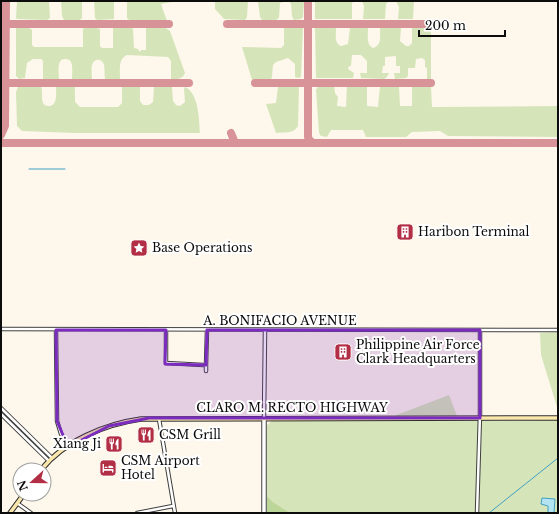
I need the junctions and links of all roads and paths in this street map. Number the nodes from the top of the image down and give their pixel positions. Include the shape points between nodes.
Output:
1 (1, 329) edge
2 (56, 330) junction
3 (166, 330) junction
4 (207, 330) junction
5 (265, 330) junction
6 (480, 330) junction
7 (558, 330) edge
8 (206, 365) junction
9 (206, 371) dead end
10 (1, 408) edge
11 (4, 411) junction
12 (1, 414) edge
13 (159, 418) junction
14 (264, 418) junction
15 (480, 418) junction
16 (558, 418) edge
17 (68, 447) junction
18 (51, 460) junction
19 (17, 503) joint
20 (173, 506) junction
21 (10, 513) edge
22 (31, 513) edge
23 (137, 513) edge
24 (175, 513) edge
25 (264, 513) edge
26 (477, 513) edge

1 - 2 street, A. BONIFACIO AVENUE
2 - 3 street, A. BONIFACIO AVENUE
2 - 17 street via 57,421
3 - 4 street, A. BONIFACIO AVENUE
3 - 8 street via 167,363
4 - 5 street, A. BONIFACIO AVENUE
4 - 8 street
5 - 6 street, A. BONIFACIO AVENUE
5 - 14 street
6 - 7 street, A. BONIFACIO AVENUE
6 - 15 street
8 - 9 street
10 - 11 street
11 - 12 street
11 - 18 street
12 - 18 street
13 - 14 main road, CLARO M. RECTO HIGHWAY
13 - 17 main road, CLARO M. RECTO HIGHWAY via 116,424
13 - 20 street
14 - 15 main road, CLARO M. RECTO HIGHWAY
14 - 25 street
15 - 16 main road, CLARO M. RECTO HIGHWAY
15 - 26 street
17 - 18 main road, CLARO M. RECTO HIGHWAY
19 - 21 main road
19 - 22 street
20 - 23 street
20 - 24 street

